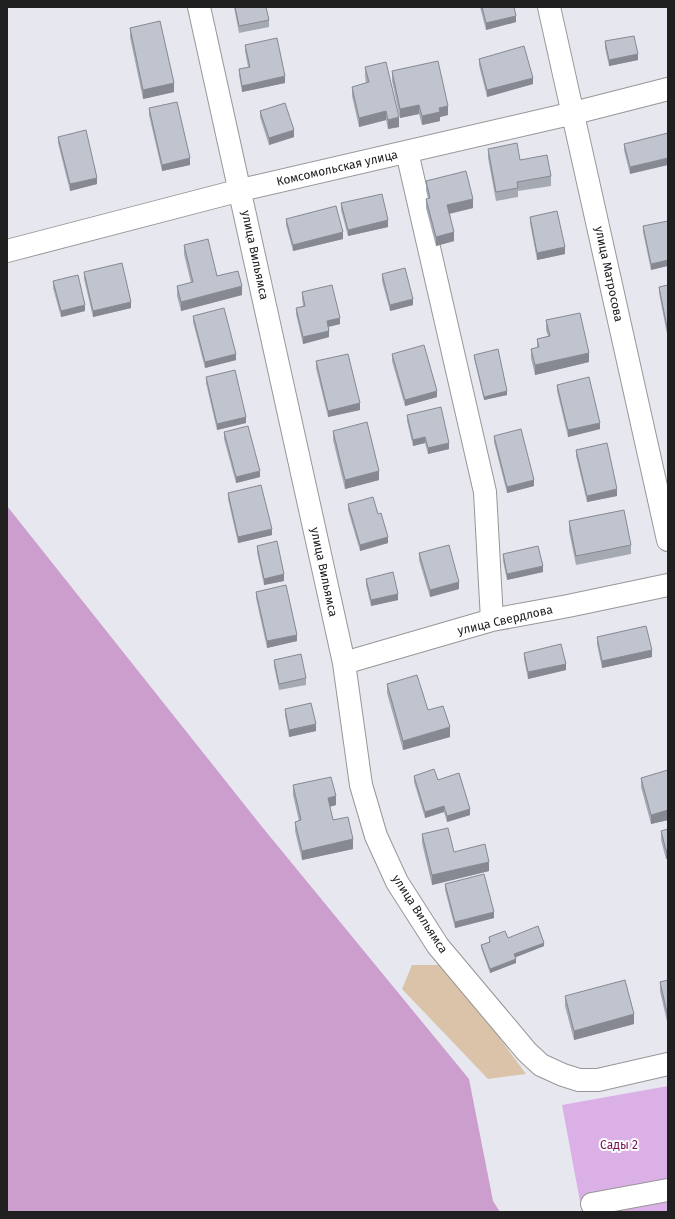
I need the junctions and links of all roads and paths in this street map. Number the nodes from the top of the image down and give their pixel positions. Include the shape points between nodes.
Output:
1 (199, 7) edge
2 (549, 7) edge
3 (668, 90) edge
4 (574, 113) junction
5 (407, 152) junction
6 (241, 190) junction
7 (7, 252) edge
8 (668, 540) edge
9 (668, 585) edge
10 (492, 620) junction
11 (344, 663) junction
12 (668, 1064) edge
13 (668, 1190) edge
14 (597, 1212) edge

1 - 6 street, улица Вильямса
2 - 4 street, улица Матросова
3 - 4 street, Комсомольская улица
4 - 5 street, Комсомольская улица
4 - 8 street, улица Матросова
5 - 6 street, Комсомольская улица
5 - 10 street via 485,492
6 - 7 street, Комсомольская улица
6 - 11 street, улица Вильямса
9 - 10 street, улица Свердлова
10 - 11 street, улица Свердлова
11 - 12 street, улица Вильямса via 361,786 376,836 397,882 438,946 527,1052 541,1065 579,1080 598,1080
13 - 14 street via 592,1204

